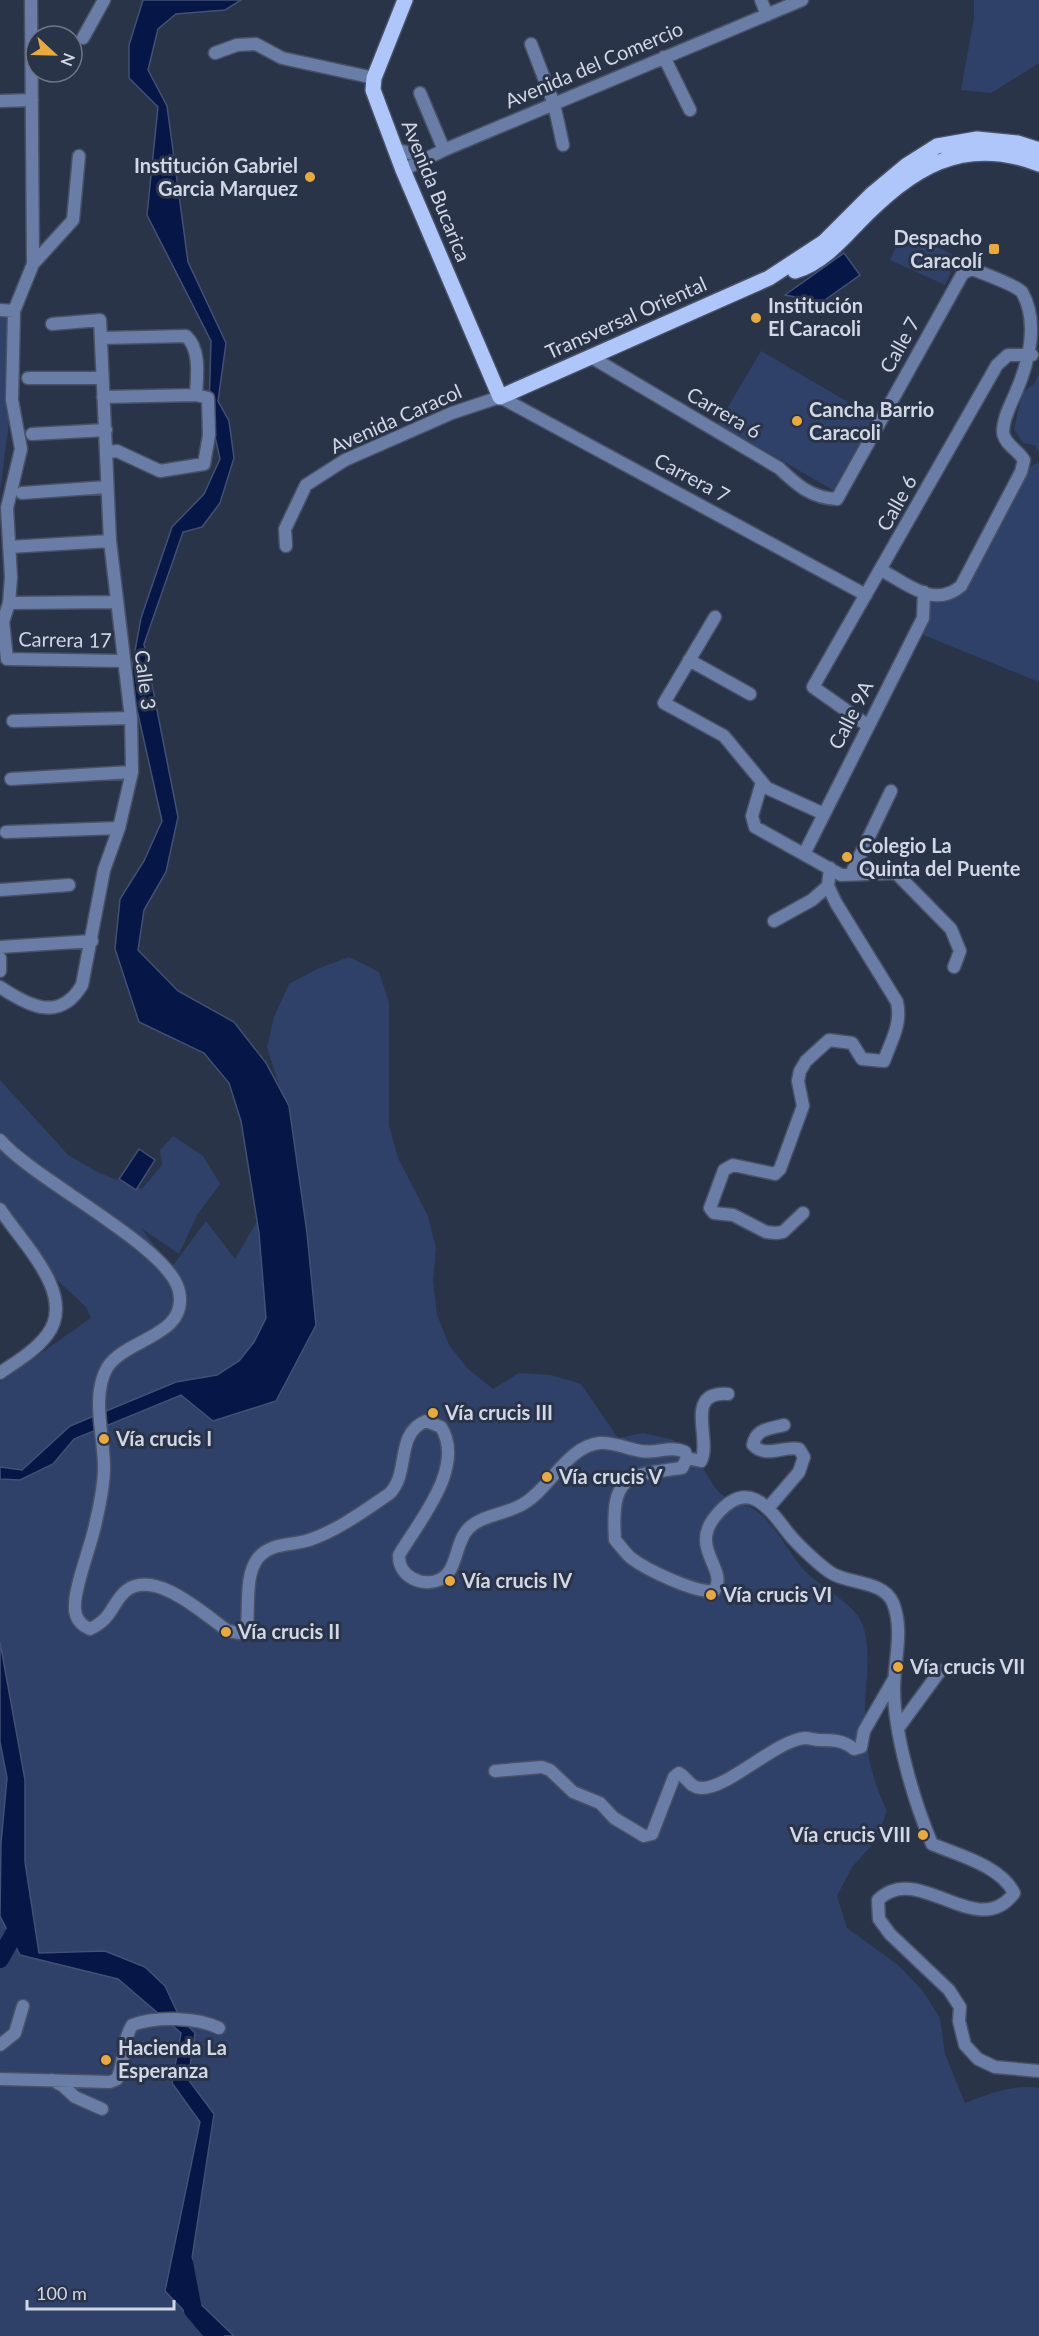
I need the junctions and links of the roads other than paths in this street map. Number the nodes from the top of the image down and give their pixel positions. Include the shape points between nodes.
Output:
1 (31, 0) edge
2 (104, 0) edge
3 (405, 0) edge
4 (761, 0) edge
5 (802, 0) edge
6 (767, 15) junction
7 (84, 36) edge
8 (531, 44) dead end
9 (215, 53) dead end
10 (664, 57) junction
11 (374, 78) junction
12 (420, 93) dead end
13 (32, 100) junction
14 (0, 101) edge
15 (554, 104) junction
16 (690, 110) dead end
17 (563, 145) dead end
18 (395, 149) junction
19 (444, 150) junction
20 (1039, 150) edge
21 (79, 156) dead end
22 (427, 158) junction
23 (1039, 164) edge
24 (403, 170) junction
25 (33, 264) junction
26 (769, 278) junction
27 (0, 310) edge
28 (14, 311) junction
29 (52, 324) dead end
30 (102, 338) junction
31 (1032, 355) junction
32 (591, 357) junction
33 (28, 378) dead end
34 (102, 378) junction
35 (196, 395) junction
36 (500, 396) junction
37 (103, 397) junction
38 (106, 430) junction
39 (32, 434) dead end
40 (108, 452) junction
41 (107, 487) junction
42 (22, 493) dead end
43 (837, 500) joint
44 (110, 541) junction
45 (286, 546) dead end
46 (9, 547) junction
47 (881, 570) junction
48 (924, 592) junction
49 (866, 595) junction
50 (115, 602) junction
51 (9, 603) junction
52 (715, 617) dead end
53 (689, 660) junction
54 (123, 661) junction
55 (750, 694) dead end
56 (130, 718) junction
57 (14, 721) dead end
58 (867, 725) junction
59 (132, 772) junction
60 (12, 779) dead end
61 (762, 782) junction
62 (891, 791) dead end
63 (824, 814) junction
64 (119, 828) junction
65 (6, 832) dead end
66 (804, 854) junction
67 (830, 868) junction
68 (851, 874) junction
69 (69, 885) dead end
70 (828, 886) junction
71 (0, 890) edge
72 (774, 921) dead end
73 (92, 941) junction
74 (0, 947) edge
75 (0, 958) edge
76 (954, 967) dead end
77 (0, 971) edge
78 (0, 987) edge
79 (0, 1140) edge
80 (0, 1209) edge
81 (803, 1213) dead end
82 (0, 1373) edge
83 (728, 1394) dead end
84 (784, 1425) dead end
85 (687, 1458) junction
86 (769, 1507) junction
87 (940, 1671) dead end
88 (895, 1678) junction
89 (899, 1727) junction
90 (495, 1771) dead end
91 (22, 2006) dead end
92 (219, 2028) dead end
93 (0, 2045) edge
94 (1039, 2071) edge
95 (0, 2079) edge
96 (48, 2079) junction
97 (102, 2109) dead end

1 - 13 street
2 - 7 street
3 - 11 main road
4 - 6 street
5 - 6 street, Avenida del Comercio
6 - 10 street, Avenida del Comercio
8 - 15 street
9 - 11 street via 237,45 256,44 282,58
10 - 15 street, Avenida del Comercio
10 - 16 street
11 - 18 main road, Avenida Bucarica via 373,90
12 - 19 street
13 - 14 street
13 - 25 street
15 - 17 street
15 - 19 street, Avenida del Comercio
18 - 22 street
18 - 24 main road, Avenida Bucarica
19 - 22 street, Avenida del Comercio
20 - 26 main road, Transversal Oriental via 1018,143 976,139 937,146 871,195 824,243
21 - 25 street via 73,220
22 - 24 street, Avenida del Comercio
23 - 26 main road, Transversal Oriental via 1005,154 970,152 945,158 919,172 876,205 832,250 801,269
24 - 36 main road, Avenida Bucarica
25 - 28 street
26 - 32 main road, Transversal Oriental
27 - 28 street
28 - 46 street via 12,400 21,449 7,508
29 - 30 street, Calle 3 via 99,320
30 - 34 street, Calle 3
30 - 35 street via 186,336 192,342 197,365
31 - 43 street, Calle 7 via 1036,333 1033,310 1022,291 972,269 963,273
31 - 47 street, Calle 6 via 1008,355 997,365
31 - 48 street via 1003,434 1007,444 1019,451 1024,460 1021,472 961,586 951,594 933,597
32 - 36 main road, Transversal Oriental
32 - 43 street, Carrera 6 via 779,468 801,489
33 - 34 street
34 - 37 street, Calle 3
35 - 37 street
35 - 40 street via 208,398 209,435 204,464 160,471 117,451
36 - 45 street, Avenida Caracol via 345,460 306,485 285,529
36 - 49 street, Carrera 7
37 - 38 street, Calle 3
38 - 39 street
38 - 40 street, Calle 3
40 - 41 street, Calle 3
41 - 42 street
41 - 44 street, Calle 3
44 - 46 street
44 - 50 street, Calle 3
46 - 51 street
47 - 48 street
47 - 49 street, Calle 6
48 - 58 street, Calle 9A via 923,618
49 - 58 street, Calle 6 via 813,687
50 - 51 street
50 - 54 street, Calle 3
51 - 54 street, Carrera 17 via 3,622 7,658
52 - 53 street
53 - 55 street
53 - 61 street via 664,703 724,736
54 - 56 street, Calle 3
56 - 57 street
56 - 59 street, Calle 3
58 - 63 street, Calle 9A
59 - 60 street
59 - 64 street, Calle 3
61 - 63 street via 767,788
61 - 66 street via 752,816 755,827
62 - 68 street
63 - 66 street, Calle 9A
64 - 65 street
64 - 73 street, Calle 3 via 104,870
66 - 67 street
67 - 68 street
67 - 70 street
68 - 76 street via 896,873 951,929 960,951
69 - 71 street
70 - 72 street via 812,900
70 - 81 street via 897,1002 900,1013 896,1029 884,1061 861,1059 852,1042 829,1040 806,1061 798,1081 803,1106 780,1169 775,1174 733,1165 724,1170 710,1208 714,1213 733,1215 776,1233 783,1232
73 - 74 street
73 - 78 street, Calle 3 via 82,985 74,998 61,1007 37,1007
75 - 77 street
79 - 85 street via 135,1241 170,1271 179,1291 178,1311 170,1325 119,1356 107,1367 99,1387 104,1468 96,1521 75,1604 82,1626 90,1629 100,1624 127,1590 145,1584 164,1587 228,1631 240,1632 247,1626 250,1576 256,1559 267,1549 324,1535 389,1494 401,1477 404,1446 410,1434 416,1425 426,1421 441,1427 449,1455 443,1480 399,1555 398,1565 406,1576 418,1580 439,1580 448,1574 468,1528 536,1497 587,1446 601,1443 641,1451 675,1448 685,1452
80 - 82 street via 43,1268 57,1306 48,1334 31,1352
83 - 85 street via 716,1393 703,1404 704,1455 701,1461
84 - 86 street via 754,1437 753,1446 758,1451 792,1447 800,1449 804,1457 799,1472
85 - 86 street via 682,1468 633,1475 622,1487 615,1504 615,1540 630,1557 706,1592 714,1591 719,1584 718,1574 705,1548 708,1531 718,1513 733,1500 754,1497
86 - 88 street via 790,1536 833,1574 878,1588 892,1600 898,1623
87 - 89 street
88 - 89 street
88 - 90 street via 864,1731 861,1747 854,1749 830,1739 805,1738 703,1788 691,1786 679,1773 652,1834 644,1836 614,1818 600,1803 580,1797 550,1770 542,1767
89 - 94 street via 917,1803 932,1844 992,1870 1010,1884 1014,1893 1005,1906 987,1911 920,1890 899,1888 879,1900 879,1919 949,1990 960,2007 965,2045 978,2059 995,2067
91 - 93 street via 15,2033
92 - 96 street via 203,2020 139,2022 132,2025 126,2036 117,2079
95 - 96 street
96 - 97 street

